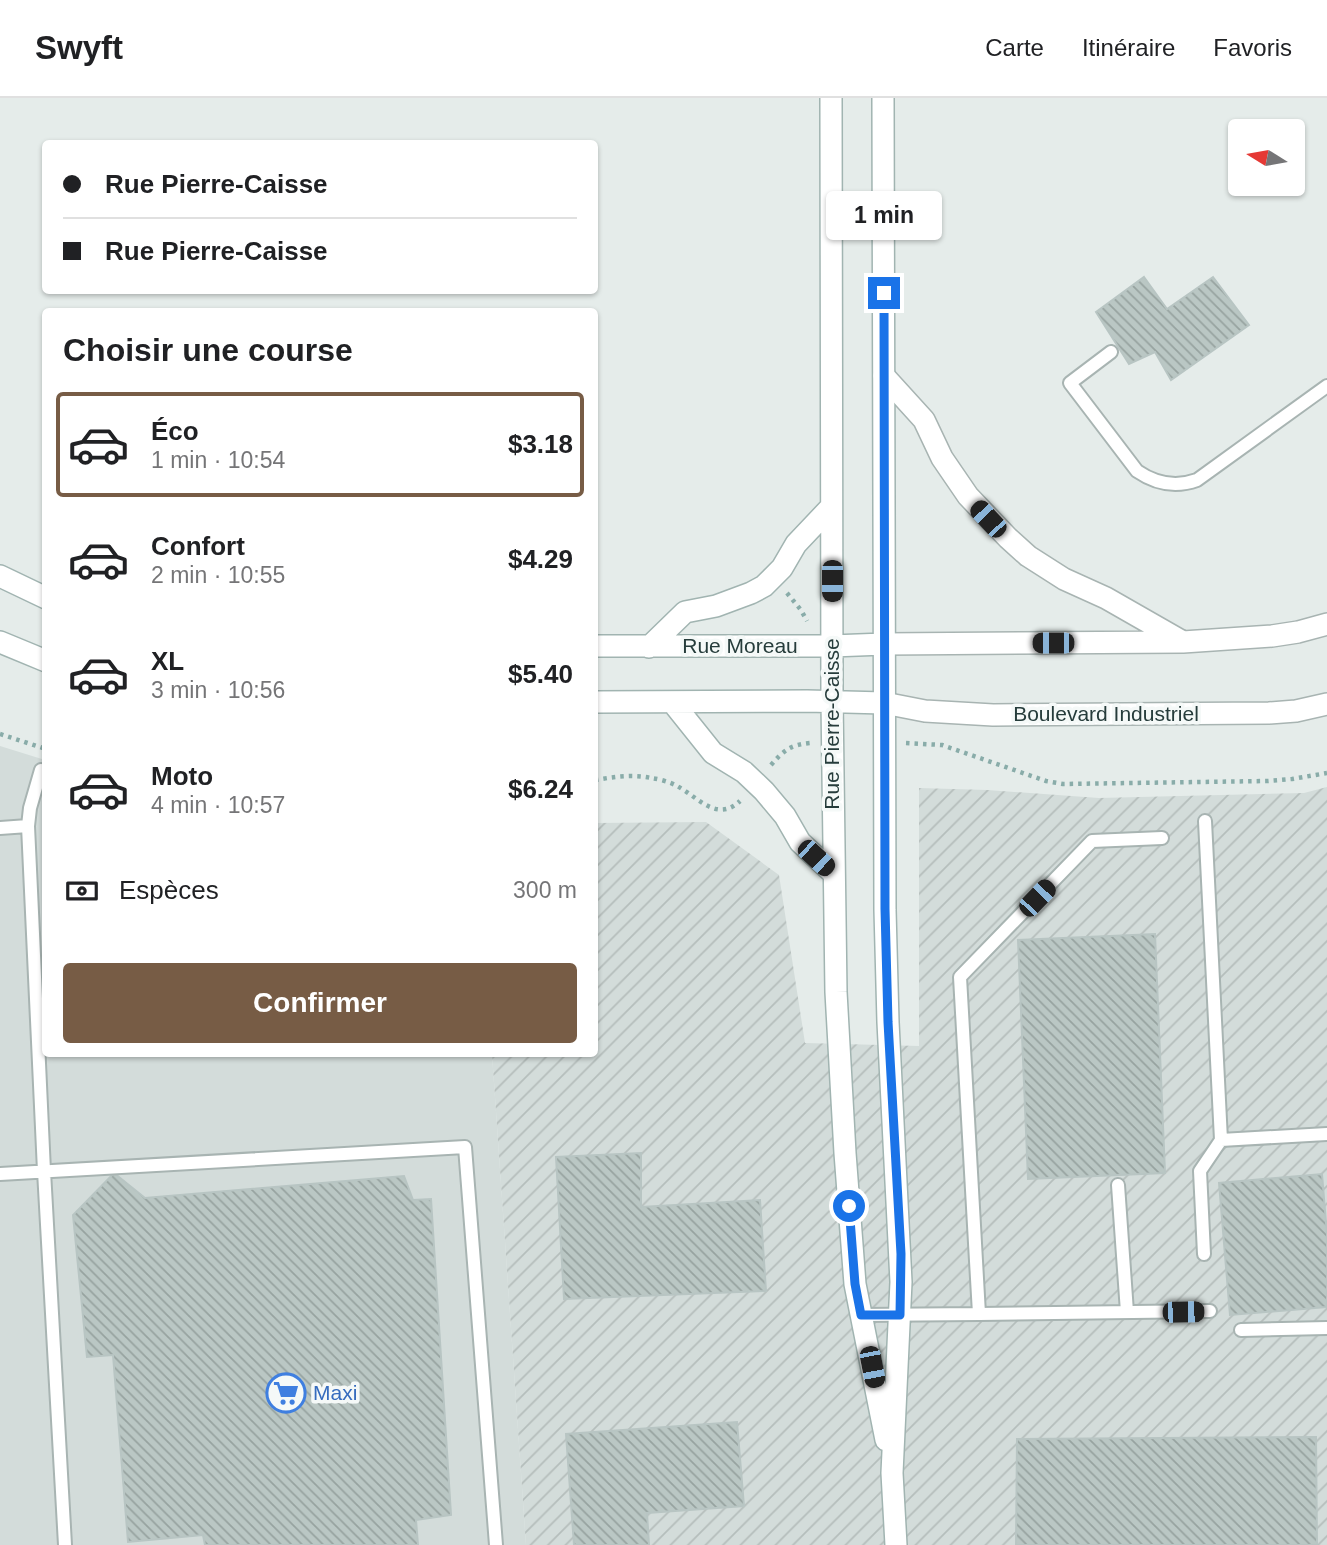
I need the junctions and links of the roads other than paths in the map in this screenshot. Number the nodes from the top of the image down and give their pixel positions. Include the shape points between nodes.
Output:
1 (831, 98) edge
2 (883, 98) edge
3 (1111, 352) dead end
4 (884, 376) junction
5 (1327, 386) edge
6 (831, 507) junction
7 (0, 576) edge
8 (42, 596) edge
9 (1327, 624) edge
10 (0, 642) edge
11 (1183, 642) junction
12 (884, 644) junction
13 (598, 646) edge
14 (832, 646) junction
15 (649, 647) junction
16 (42, 659) edge
17 (832, 701) junction
18 (598, 702) edge
19 (673, 703) junction
20 (884, 703) junction
21 (1327, 704) edge
22 (41, 770) dead end
23 (1205, 821) dead end
24 (28, 827) junction
25 (0, 828) edge
26 (1162, 838) dead end
27 (833, 873) junction
28 (1327, 1134) edge
29 (1221, 1140) junction
30 (44, 1171) junction
31 (0, 1174) edge
32 (1118, 1185) dead end
33 (1204, 1254) dead end
34 (1210, 1311) dead end
35 (1127, 1312) junction
36 (979, 1314) junction
37 (861, 1315) junction
38 (900, 1315) junction
39 (1327, 1328) edge
40 (1241, 1330) dead end
41 (892, 1473) junction
42 (65, 1545) edge
43 (496, 1545) edge
44 (896, 1545) edge

1 - 6 main road, Rue Pierre-Caisse
2 - 4 main road, Rue Pierre-Caisse
3 - 5 lane via 1070,383 1137,471 1164,484 1197,480
4 - 11 main road via 924,420 968,496 1008,538 1064,579
4 - 12 main road, Rue Pierre-Caisse
6 - 14 main road, Rue Pierre-Caisse
6 - 15 main road via 764,586 716,606 685,612
7 - 8 main road
9 - 11 main road via 1272,636
10 - 16 main road
11 - 12 main road
12 - 14 main road, Rue Moreau
12 - 20 main road, Rue Pierre-Caisse
13 - 15 main road, Rue Moreau
14 - 15 main road, Rue Moreau
14 - 17 main road, Rue Pierre-Caisse
17 - 19 main road
17 - 20 main road
17 - 27 main road, Rue Pierre-Caisse
18 - 19 main road
19 - 27 main road via 713,753 764,791 800,842
20 - 21 main road, Boulevard Industriel via 993,715 1269,713
20 - 38 main road, Rue Pierre-Caisse via 886,959
22 - 24 lane
23 - 29 lane
24 - 25 lane
24 - 30 lane
26 - 36 lane via 1092,841 960,978
27 - 37 main road, Rue Pierre-Caisse via 845,1153
28 - 29 lane
29 - 33 lane via 1200,1171
30 - 31 lane
30 - 42 lane
30 - 43 lane via 465,1147
32 - 35 lane
34 - 35 lane
35 - 36 lane
36 - 38 lane
37 - 38 lane
37 - 41 main road, Rue Pierre-Caisse
38 - 41 main road, Rue Pierre-Caisse
39 - 40 lane
41 - 44 main road, Rue Pierre-Caisse

